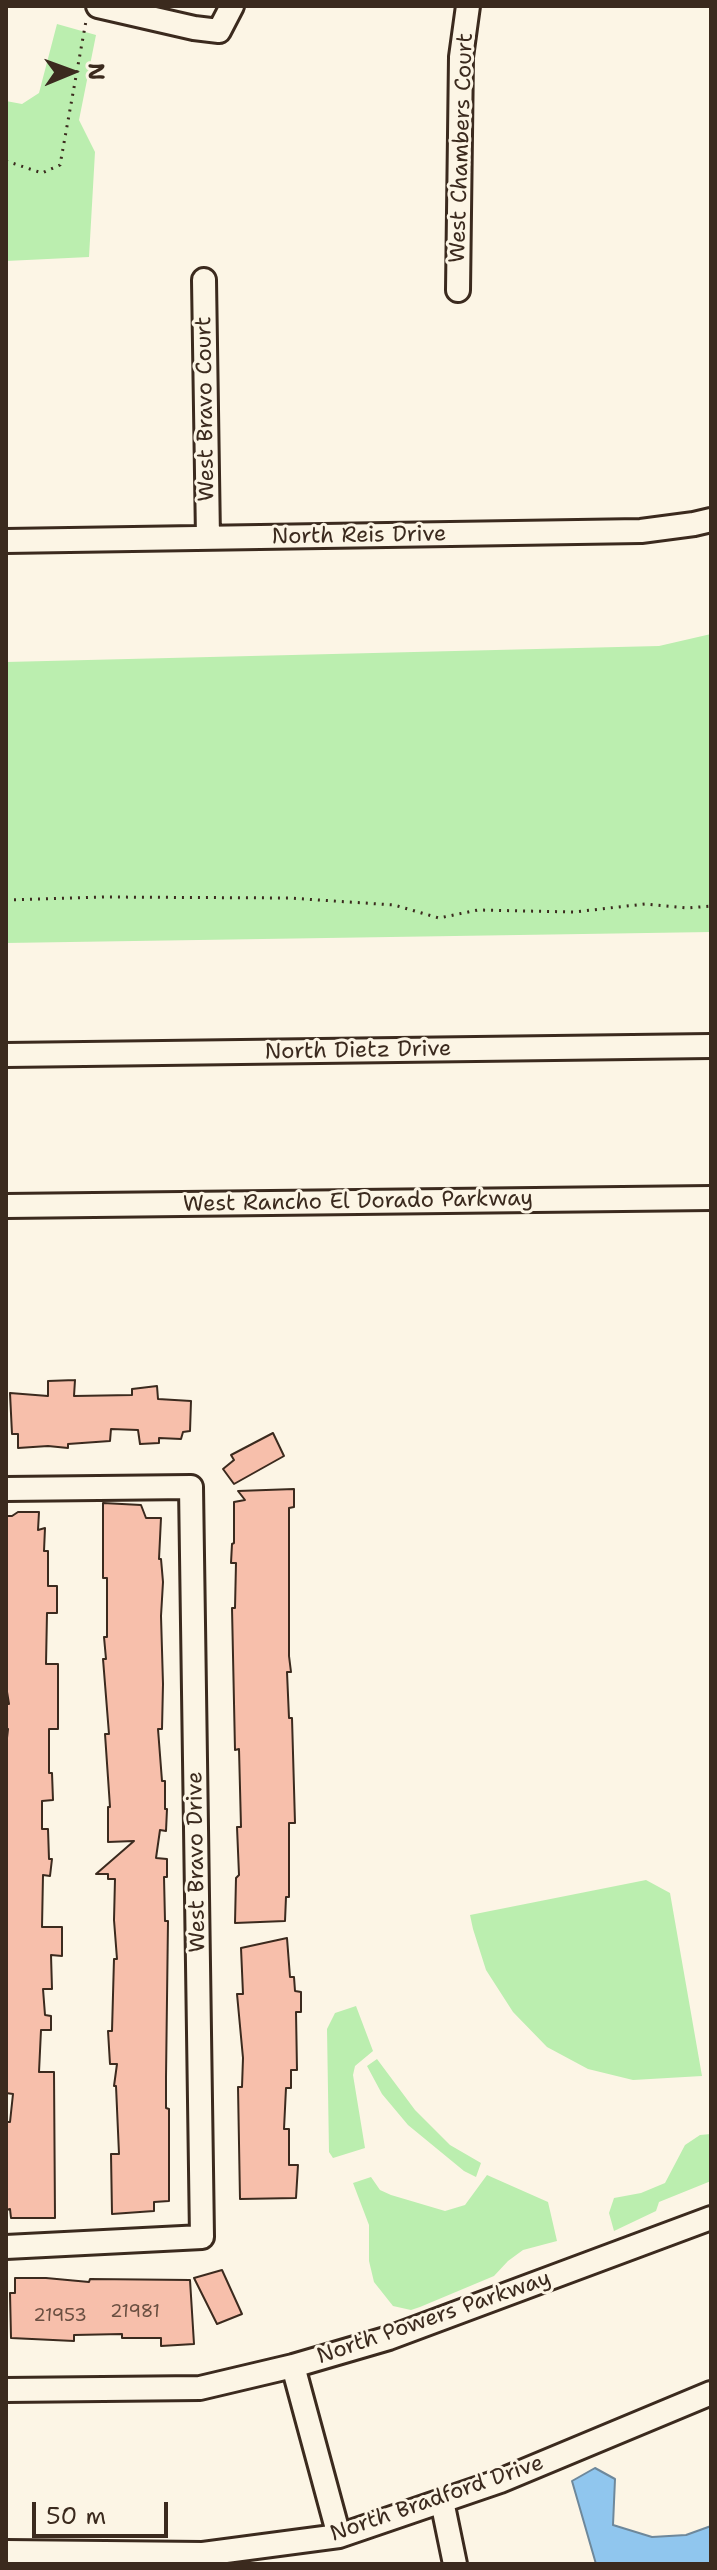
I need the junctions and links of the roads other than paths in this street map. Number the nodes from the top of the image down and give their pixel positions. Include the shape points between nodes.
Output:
1 (232, 6) edge
2 (468, 6) edge
3 (92, 13) edge
4 (204, 280) dead end
5 (458, 290) dead end
6 (711, 520) edge
7 (208, 538) junction
8 (6, 541) edge
9 (711, 1046) edge
10 (6, 1055) edge
11 (711, 1198) edge
12 (6, 1206) edge
13 (6, 1489) edge
14 (711, 2218) edge
15 (6, 2247) edge
16 (293, 2366) junction
17 (6, 2390) edge
18 (711, 2393) edge
19 (442, 2501) junction
20 (339, 2536) junction
21 (6, 2552) edge
22 (204, 2559) edge
23 (455, 2564) edge

1 - 3 street via 219,31
2 - 5 street, West Chambers Court via 461,57
4 - 7 street, West Bravo Court
6 - 7 street, North Reis Drive via 641,531
7 - 8 street, North Reis Drive
9 - 10 street, North Dietz Drive
11 - 12 street, West Rancho El Dorado Parkway
13 - 15 street, West Bravo Drive via 191,1487 202,2237
14 - 16 street, North Powers Parkway via 389,2338
16 - 17 street, North Powers Parkway via 200,2388
16 - 20 street
18 - 19 street, North Bradford Drive
19 - 20 street, North Bradford Drive
19 - 23 street
20 - 22 street, North Bradford Drive
21 - 22 street, North Bradford Drive

